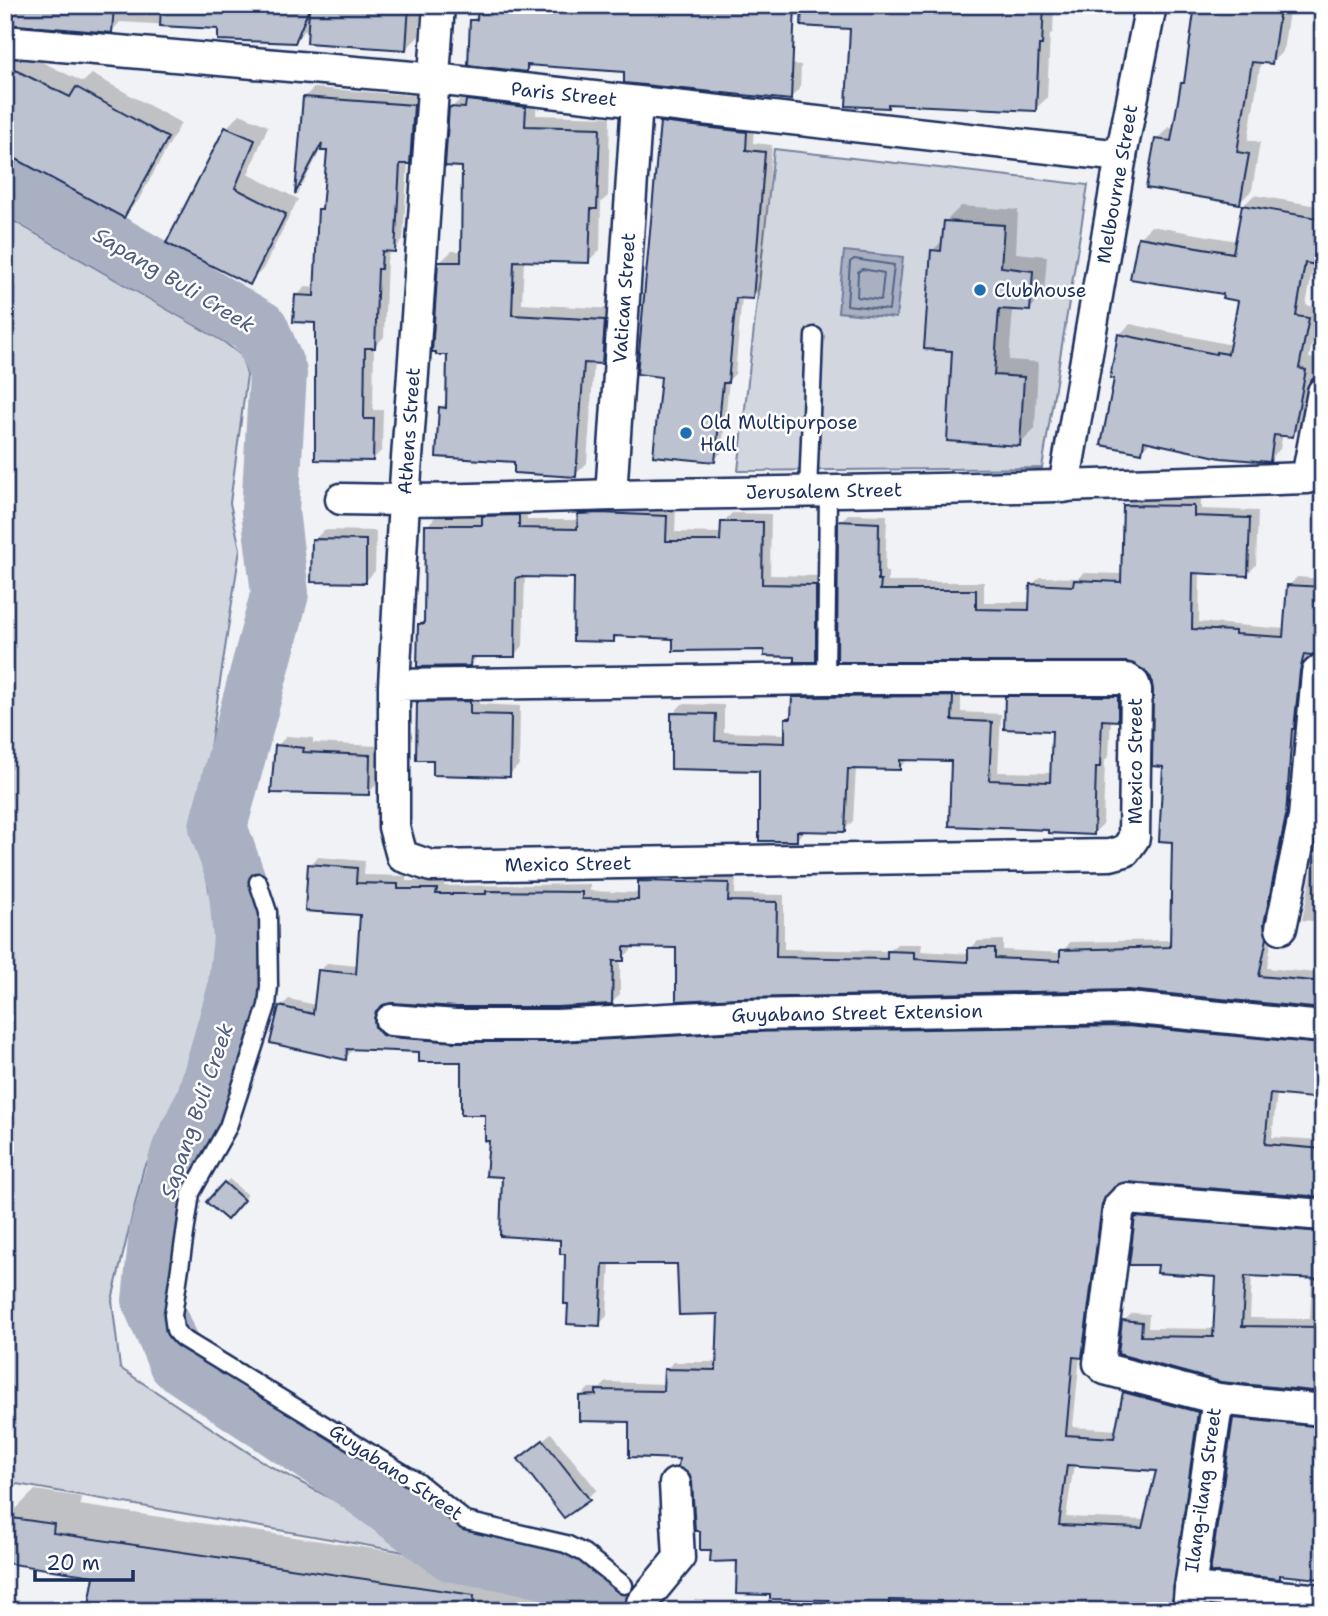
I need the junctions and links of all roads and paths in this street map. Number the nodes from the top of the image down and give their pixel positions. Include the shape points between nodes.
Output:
1 (439, 5) edge
2 (1151, 5) edge
3 (5, 41) edge
4 (435, 79) junction
5 (638, 102) junction
6 (1121, 156) junction
7 (814, 336) dead end
8 (1323, 392) edge
9 (1064, 488) junction
10 (818, 491) junction
11 (611, 495) junction
12 (341, 499) dead end
13 (404, 501) junction
14 (1323, 668) edge
15 (826, 679) junction
16 (394, 685) junction
17 (1313, 818) edge
18 (402, 856) joint
19 (258, 882) dead end
20 (1281, 928) dead end
21 (391, 1020) dead end
22 (1323, 1027) edge
23 (1323, 1215) edge
24 (1218, 1399) junction
25 (1323, 1410) edge
26 (676, 1484) dead end
27 (1189, 1599) edge
28 (638, 1600) edge
29 (1323, 1601) edge

1 - 4 street, Athens Street
2 - 6 street, Melbourne Street
3 - 4 street, Paris Street
4 - 5 street, Paris Street
4 - 13 street, Athens Street
5 - 6 street, Paris Street
5 - 11 street, Vatican Street
6 - 9 street, Melbourne Street
7 - 10 lane
8 - 9 street, Jerusalem Street via 1307,478
9 - 10 street, Jerusalem Street
10 - 11 street, Jerusalem Street
10 - 15 lane
11 - 13 street, Jerusalem Street
12 - 13 street, Jerusalem Street
13 - 16 street, Athens Street
14 - 17 street via 1317,673
15 - 16 street, Mexico Street
15 - 18 street, Mexico Street via 1127,679 1136,690 1134,838 1125,851 1110,855 430,866
16 - 18 street, Athens Street via 394,827
17 - 20 street
19 - 28 lane, Guyabano Street via 268,912 267,1006 228,1127 191,1193 173,1315 175,1330 418,1482 467,1521 566,1544 584,1553
21 - 22 street, Guyabano Street Extension via 557,1025 739,1015 1128,1008
23 - 24 street, Ilang-ilang Street via 1126,1199 1119,1206 1099,1363 1105,1369
24 - 25 street
24 - 27 street, Ilang-ilang Street
26 - 28 street via 679,1558
27 - 29 street

